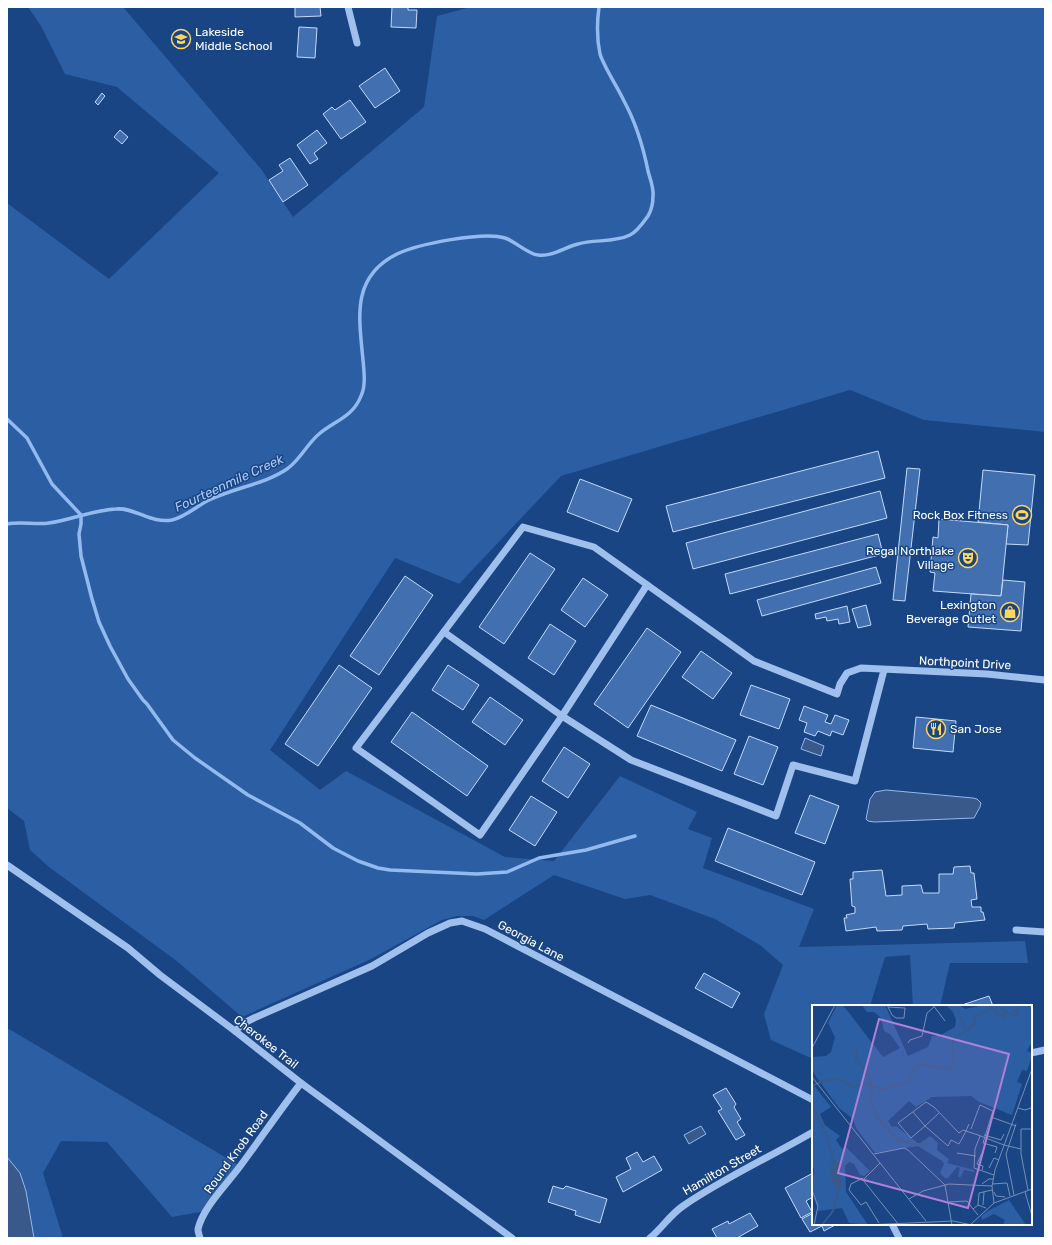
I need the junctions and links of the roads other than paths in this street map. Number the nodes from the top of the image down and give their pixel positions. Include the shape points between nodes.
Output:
1 (348, 7) edge
2 (357, 43) dead end
3 (647, 585) junction
4 (444, 632) junction
5 (884, 670) junction
6 (1045, 680) edge
7 (562, 716) junction
8 (7, 865) edge
9 (1016, 930) dead end
10 (1045, 932) edge
11 (235, 1031) junction
12 (1045, 1050) edge
13 (1032, 1053) edge
14 (301, 1083) junction
15 (812, 1099) edge
16 (812, 1133) edge
17 (892, 1225) edge
18 (200, 1238) edge
19 (512, 1238) edge
20 (650, 1238) edge
21 (899, 1238) edge

1 - 2 street
3 - 4 street via 594,547 523,527
3 - 5 street, Northpoint Drive via 754,661 837,694 847,673 861,668
3 - 7 street
4 - 7 street
4 - 7 street via 356,748 480,835
5 - 6 street, Northpoint Drive via 987,674
5 - 7 street via 855,782 793,765 776,816 631,760
8 - 11 street, Cherokee Trail via 128,948
9 - 10 street
11 - 14 street, Cherokee Trail
11 - 15 street, Georgia Lane via 254,1018 372,966 428,933 450,923 462,921 485,929
12 - 13 street
14 - 18 street, Round Knob Road via 206,1211 198,1230
14 - 19 street, Cherokee Trail
16 - 20 street, Hamilton Street via 682,1207
17 - 21 street

